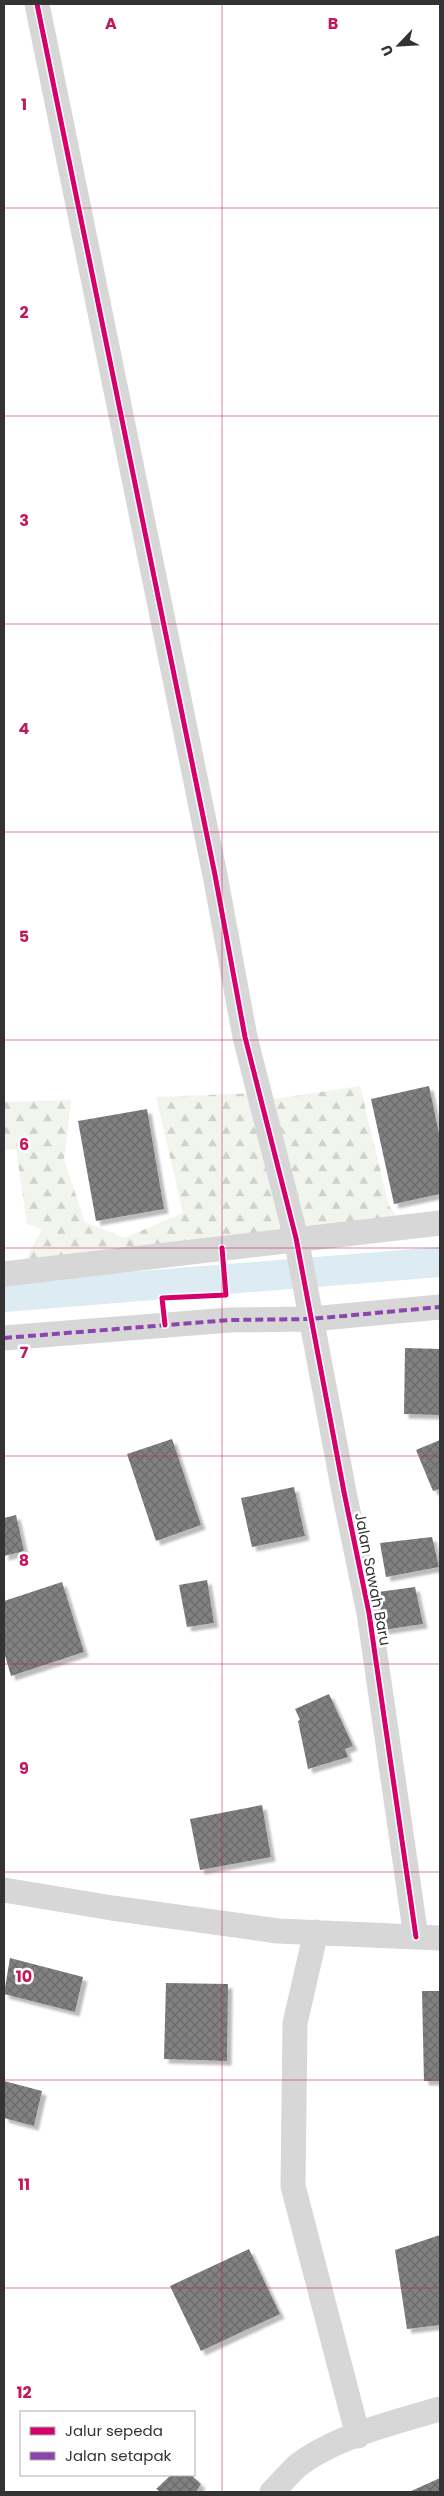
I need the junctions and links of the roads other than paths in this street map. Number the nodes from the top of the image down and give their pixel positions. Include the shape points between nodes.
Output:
1 (37, 4) edge
2 (440, 1223) edge
3 (298, 1248) junction
4 (4, 1274) edge
5 (440, 1307) edge
6 (310, 1311) junction
7 (4, 1338) edge
8 (4, 1890) edge
9 (316, 1932) junction
10 (428, 1938) edge
11 (440, 2409) edge
12 (358, 2436) junction
13 (272, 2492) edge

1 - 3 street, Jalan Sawah Baru via 215,874 245,1038
2 - 3 street
3 - 4 street
3 - 6 street, Jalan Sawah Baru
5 - 6 street
6 - 7 street
6 - 10 street, Jalan Sawah Baru
8 - 9 street via 278,1931
9 - 10 street
9 - 12 street via 295,2022 293,2186
11 - 12 street
12 - 13 street via 325,2449 297,2467

